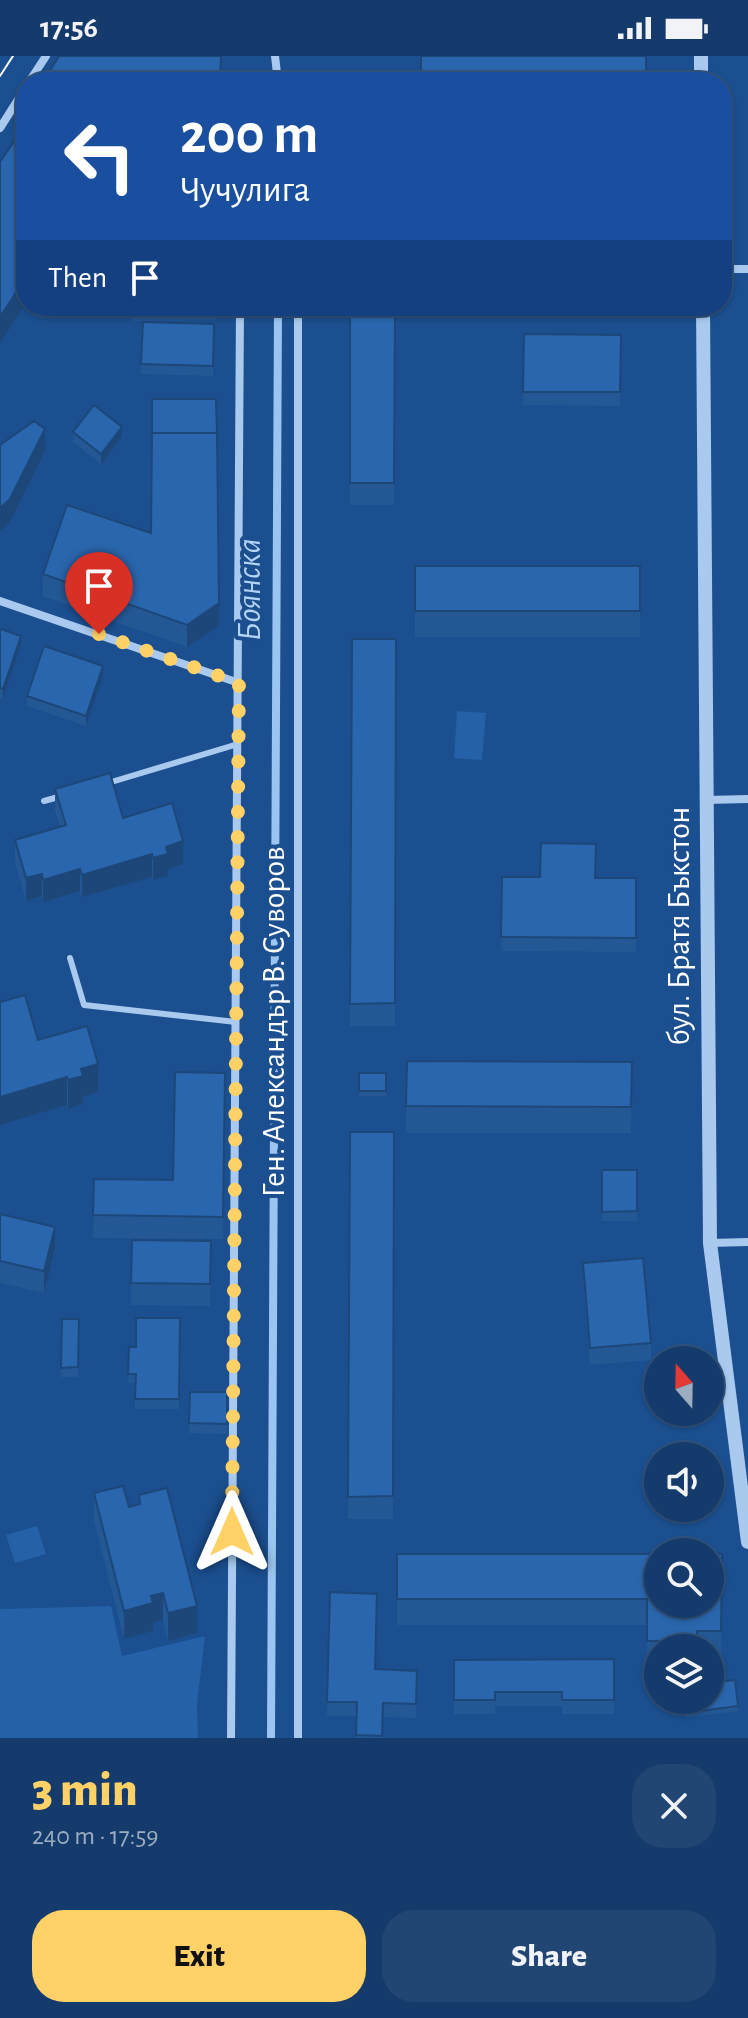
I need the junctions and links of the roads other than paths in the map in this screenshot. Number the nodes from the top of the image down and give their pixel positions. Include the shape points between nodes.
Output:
1 (16, 103) edge
2 (0, 128) edge
3 (240, 316) edge
4 (298, 316) edge
5 (703, 316) edge
6 (0, 601) edge
7 (239, 683) junction
8 (238, 744) junction
9 (104, 784) edge
10 (74, 792) edge
11 (748, 799) edge
12 (706, 800) junction
13 (44, 801) dead end
14 (70, 958) dead end
15 (236, 1022) junction
16 (748, 1242) edge
17 (710, 1243) junction
18 (748, 1542) edge
19 (231, 1738) edge
20 (298, 1738) edge

1 - 2 street
3 - 7 street, Ген. Александър В. Суворов
4 - 20 street, Ген. Александър В. Суворов
5 - 12 street, бул. Братя Бъкстон
6 - 7 street
7 - 8 street, Ген. Александър В. Суворов
8 - 9 lane
8 - 15 street, Ген. Александър В. Суворов
10 - 13 lane
11 - 12 street
12 - 17 street, бул. Братя Бъкстон
14 - 15 lane via 84,1005
15 - 19 street, Ген. Александър В. Суворов
16 - 17 street
17 - 18 street, бул. Братя Бъкстон

